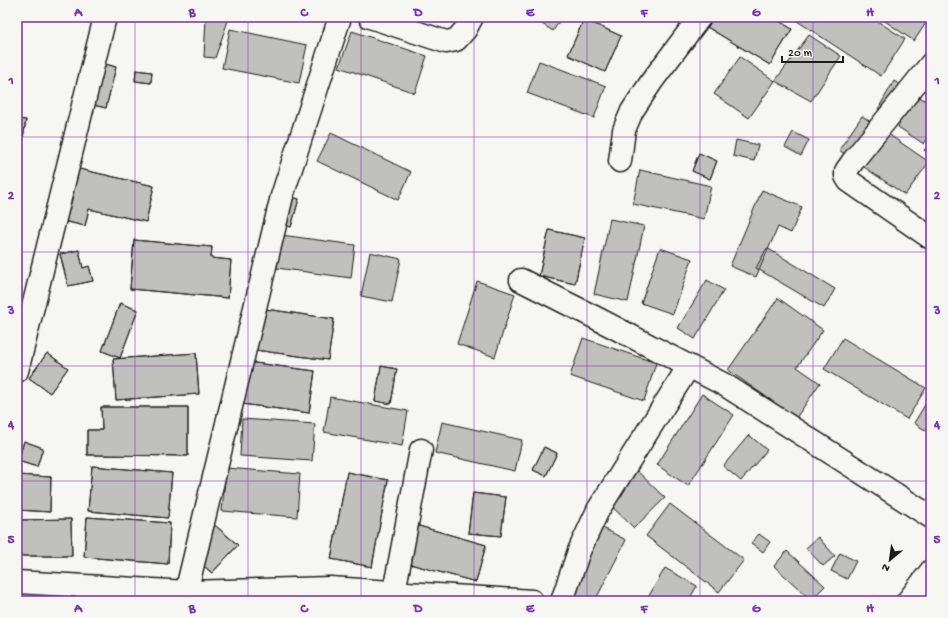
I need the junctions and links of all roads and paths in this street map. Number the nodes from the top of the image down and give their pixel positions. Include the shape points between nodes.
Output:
1 (104, 17) edge
2 (340, 17) edge
3 (370, 17) edge
4 (472, 17) edge
5 (700, 17) edge
6 (931, 64) edge
7 (620, 161) dead end
8 (931, 238) edge
9 (521, 280) dead end
10 (18, 360) edge
11 (689, 366) junction
12 (421, 450) dead end
13 (931, 517) edge
14 (931, 571) edge
15 (17, 582) edge
16 (394, 592) junction
17 (186, 596) edge
18 (532, 601) edge
19 (562, 601) edge
20 (908, 601) edge

1 - 10 main road
2 - 17 main road via 282,196
3 - 4 main road via 446,42 456,40
5 - 7 main road via 632,111 624,130
6 - 8 main road via 853,161 846,171 846,176
9 - 11 main road
11 - 13 main road via 725,385
11 - 19 main road via 598,510 579,551
12 - 16 main road
14 - 20 main road
15 - 17 main road
16 - 17 main road via 330,588
16 - 18 main road

